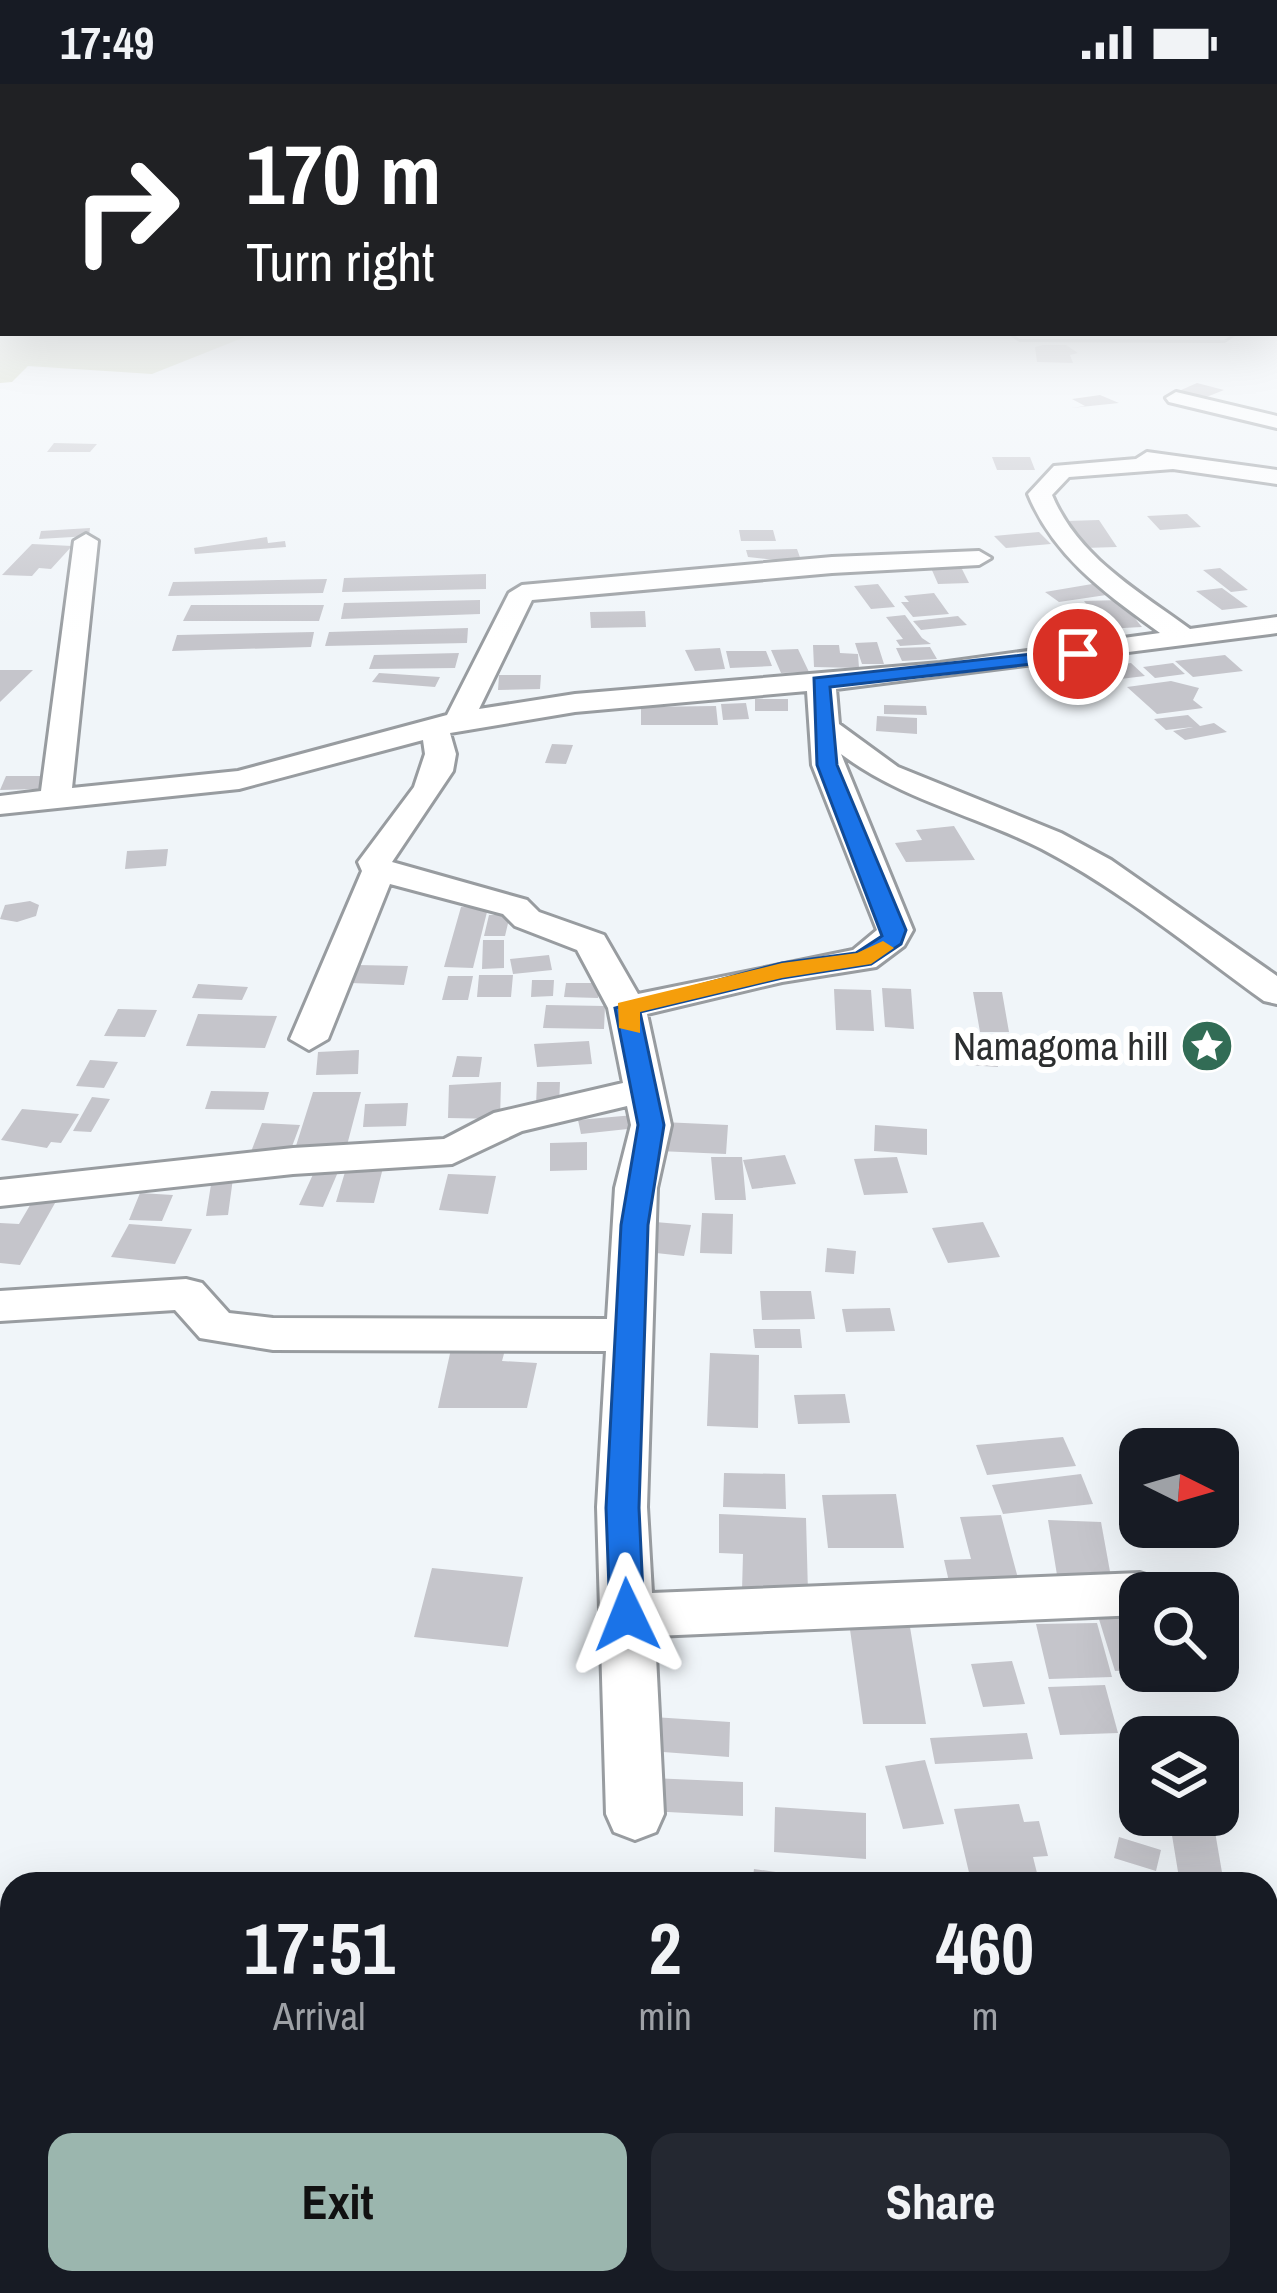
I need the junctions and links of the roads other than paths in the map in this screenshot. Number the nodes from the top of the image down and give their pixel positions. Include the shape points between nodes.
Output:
1 (1110, 453) dead end
2 (1172, 463) junction
3 (1277, 477) edge
4 (86, 541) dead end
5 (979, 558) dead end
6 (1277, 625) edge
7 (1186, 639) junction
8 (821, 682) junction
9 (444, 726) junction
10 (824, 728) junction
11 (56, 802) junction
12 (0, 806) edge
13 (379, 871) junction
14 (1277, 993) edge
15 (627, 1008) junction
16 (309, 1039) dead end
17 (645, 1090) junction
18 (0, 1192) edge
19 (0, 1306) edge
20 (630, 1335) junction
21 (1119, 1595) edge
22 (627, 1615) junction
23 (635, 1814) dead end

1 - 2 street
2 - 3 street
2 - 7 street via 1062,471 1040,494 1064,538
4 - 11 street
5 - 9 street via 523,593
6 - 7 street
7 - 8 street
8 - 9 street via 574,703
8 - 10 street
9 - 11 street via 239,780
9 - 13 street via 440,761 412,815 384,842
10 - 14 street via 887,774 1099,867
10 - 15 street via 832,782 895,930 892,939 863,959
11 - 12 street
13 - 15 street via 515,907 526,919 591,943
13 - 16 street
15 - 17 street
17 - 18 street via 508,1122 452,1151
17 - 20 street via 651,1125 636,1188
19 - 20 street via 186,1294 216,1327 273,1334
20 - 22 street via 622,1508
21 - 22 street
22 - 23 street

